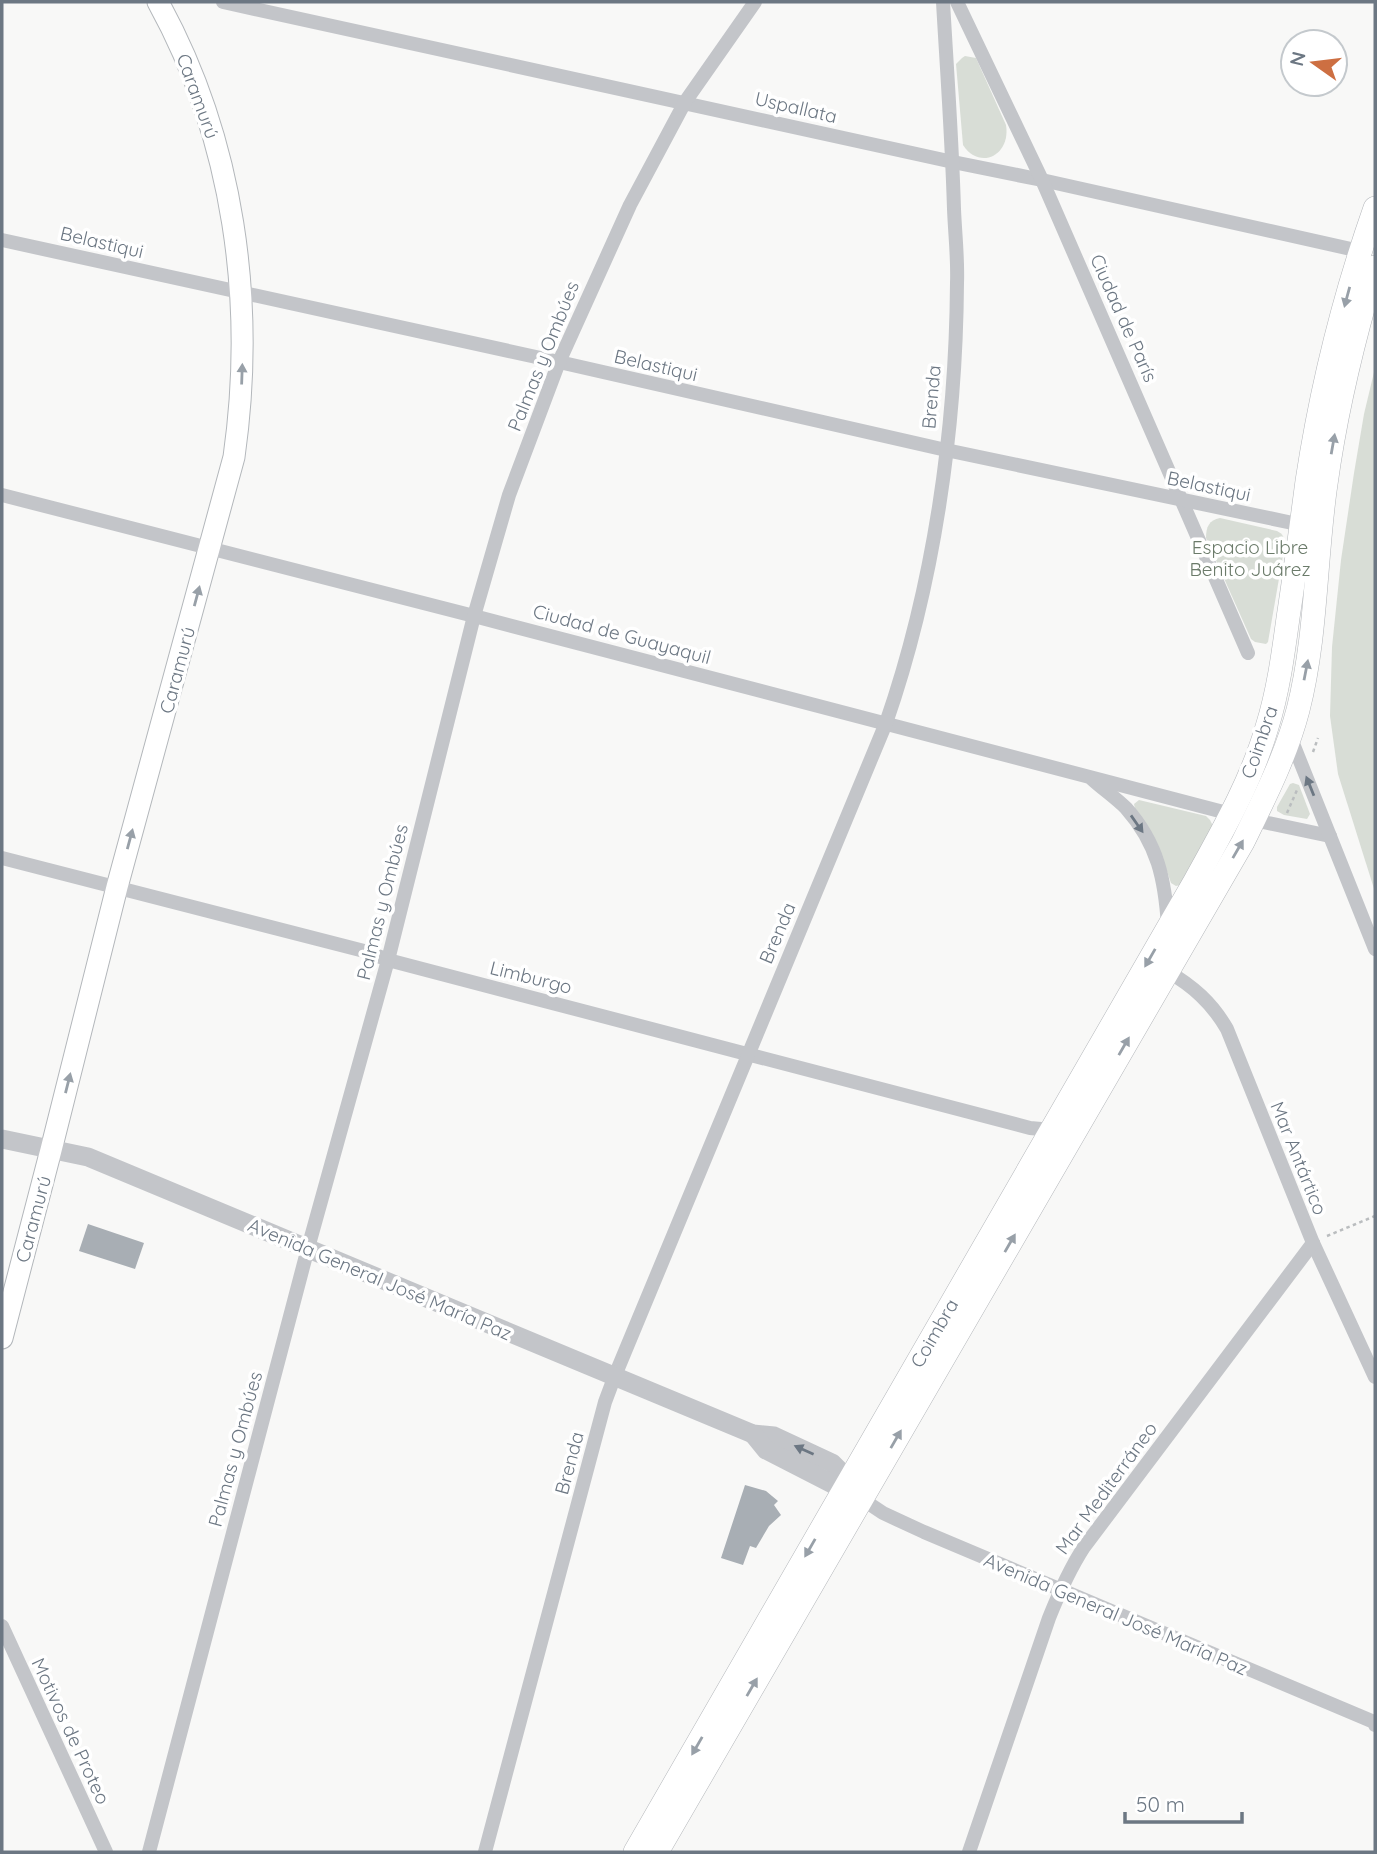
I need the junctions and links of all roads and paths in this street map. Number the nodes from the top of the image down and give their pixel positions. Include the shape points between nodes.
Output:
1 (158, 2) edge
2 (223, 2) edge
3 (755, 2) edge
4 (943, 2) edge
5 (957, 2) edge
6 (685, 102) junction
7 (953, 162) junction
8 (1042, 180) junction
9 (1375, 208) edge
10 (2, 240) edge
11 (1368, 259) edge
12 (240, 293) junction
13 (559, 362) junction
14 (946, 450) junction
15 (2, 495) edge
16 (1182, 499) junction
17 (1302, 525) junction
18 (211, 548) junction
19 (474, 616) junction
20 (1248, 653) dead end
21 (886, 723) junction
22 (1290, 736) junction
23 (1088, 776) junction
24 (1231, 813) junction
25 (1254, 820) junction
26 (1330, 836) junction
27 (2, 858) edge
28 (117, 887) junction
29 (1168, 928) junction
30 (1375, 949) edge
31 (388, 960) junction
32 (1167, 971) junction
33 (747, 1053) junction
34 (1052, 1130) junction
35 (2, 1139) edge
36 (51, 1150) junction
37 (1375, 1216) edge
38 (1313, 1243) junction
39 (308, 1248) junction
40 (2, 1338) edge
41 (1375, 1377) edge
42 (614, 1378) junction
43 (852, 1489) junction
44 (1060, 1590) junction
45 (2, 1626) edge
46 (1375, 1723) edge
47 (106, 1852) edge
48 (149, 1852) edge
49 (485, 1852) edge
50 (635, 1852) edge
51 (657, 1852) edge
52 (969, 1852) edge

1 - 12 main road, Caramurú via 186,60 216,144 233,214
2 - 6 street, Uspallata
3 - 6 street, Palmas y Ombúes
4 - 7 street, Brenda
5 - 8 street, Ciudad de París
6 - 7 street, Uspallata
6 - 13 street, Palmas y Ombúes via 630,205
7 - 8 street, Uspallata
7 - 14 street, Brenda via 957,282
8 - 11 street, Uspallata
8 - 16 street, Ciudad de París
9 - 11 main road
10 - 12 street, Belastiqui
11 -> 17 main road, Coimbra via 1334,348
22 -> 11 main road, Coimbra via 1309,658 1323,509
12 - 13 street, Belastiqui
18 -> 12 main road, Caramurú via 240,420
13 - 14 street, Belastiqui
13 - 19 street, Palmas y Ombúes via 509,495
14 - 16 street, Belastiqui
14 - 21 street, Brenda via 924,587
15 - 18 street, Ciudad de Guayaquil
16 - 17 street, Belastiqui
16 - 20 street, Ciudad de París
17 - 24 main road, Coimbra via 1267,729
18 - 19 street, Ciudad de Guayaquil
28 -> 18 main road, Caramurú
19 - 21 street, Ciudad de Guayaquil
19 - 31 street, Palmas y Ombúes
21 - 23 street, Ciudad de Guayaquil
21 - 33 street, Brenda
22 - 25 main road, Coimbra
26 -> 22 street
23 - 24 street, Ciudad de Guayaquil
23 -> 29 street via 1124,807 1146,837 1160,868
24 - 25 street
24 - 29 main road, Coimbra
25 - 26 street
32 -> 25 main road, Coimbra
26 - 30 street
27 - 28 street, Limburgo
28 - 31 street, Limburgo
36 -> 28 main road, Caramurú
29 -> 34 main road, Coimbra
31 - 33 street, Limburgo
31 - 39 street, Palmas y Ombúes
32 - 38 street, Mar Antártico via 1204,998 1227,1029
43 -> 32 main road, Coimbra
33 - 34 street, Limburgo
33 - 42 street, Brenda
34 - 43 main road, Coimbra
35 - 36 street, Avenida General José María Paz
36 - 39 street, Avenida General José María Paz via 88,1157
36 - 40 main road, Caramurú
37 - 38 path
38 - 41 street, Mar Antártico
38 - 44 street, Mar Mediterráneo via 1084,1547
39 - 42 street, Avenida General José María Paz
39 - 48 street, Palmas y Ombúes
42 - 43 street, Avenida General José María Paz via 753,1434 774,1436 832,1463
42 - 49 street, Brenda
43 - 44 street, Avenida General José María Paz via 883,1513
43 -> 50 main road, Coimbra
51 -> 43 main road, Coimbra
44 - 46 street, Avenida General José María Paz
44 - 52 street, Mar Mediterráneo
45 - 47 street, Motivos de Proteo

